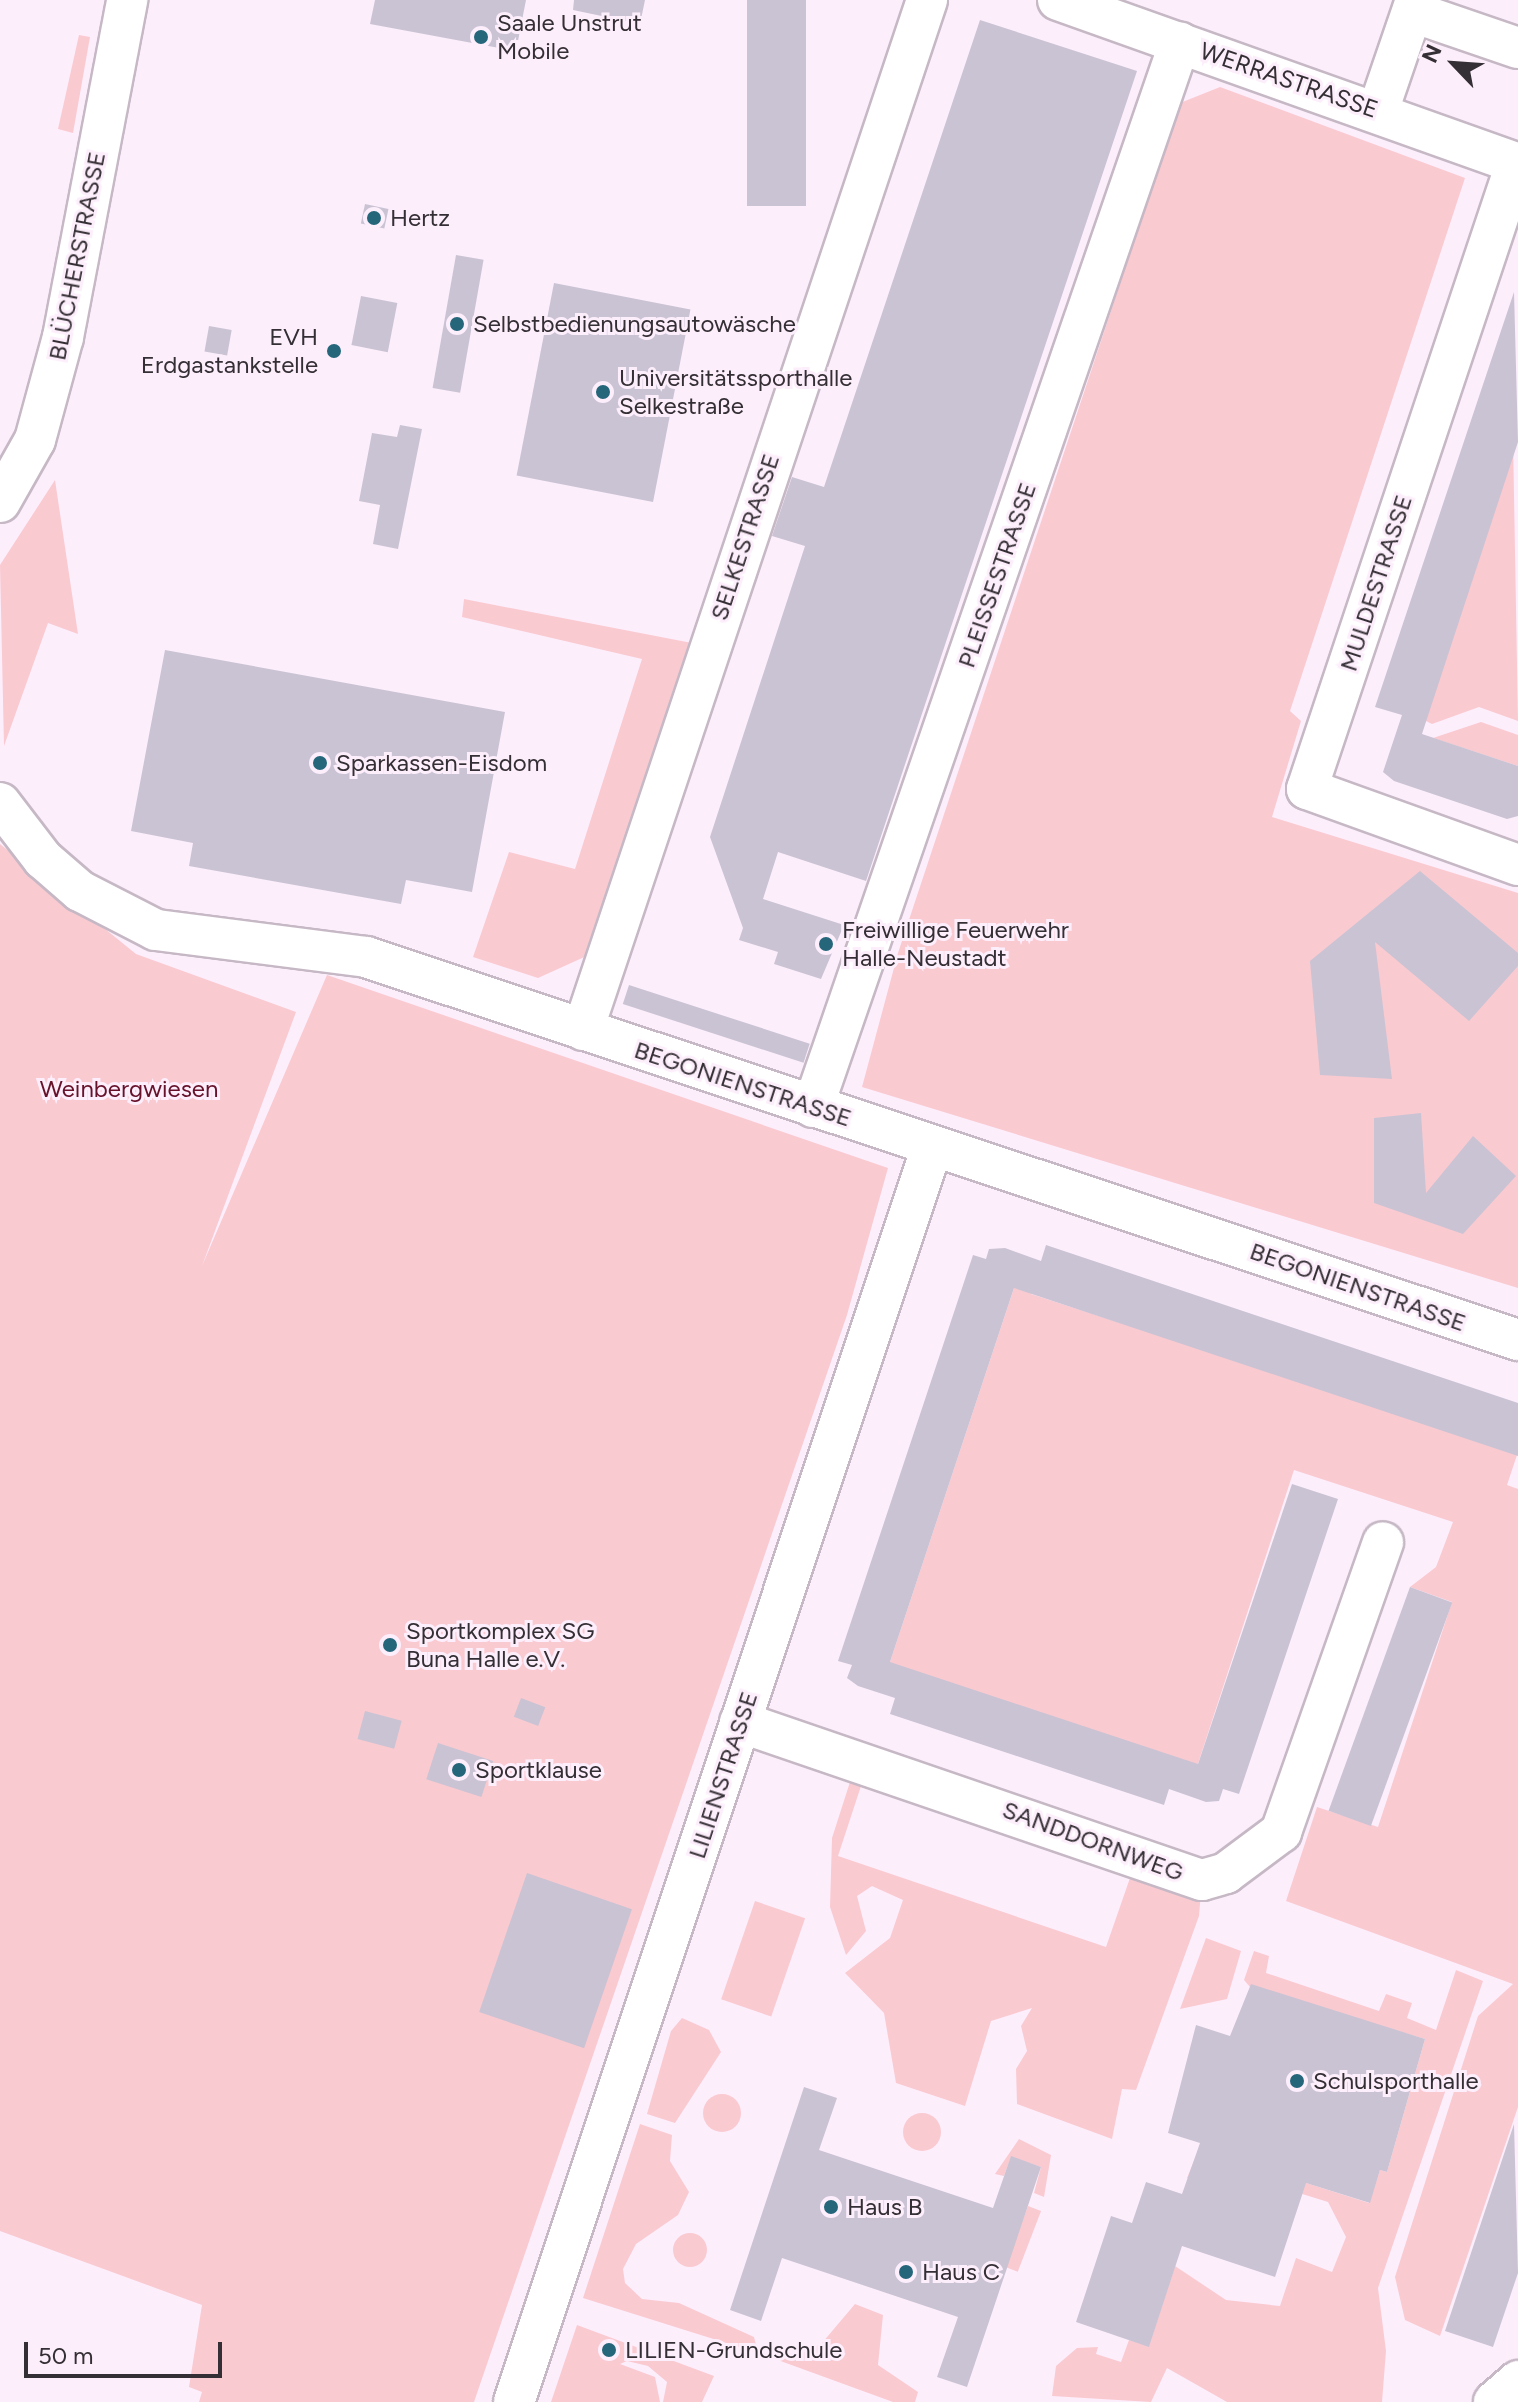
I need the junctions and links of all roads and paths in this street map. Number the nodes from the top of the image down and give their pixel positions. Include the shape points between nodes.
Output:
1 (127, 0) edge
2 (927, 0) edge
3 (1058, 0) edge
4 (1414, 6) edge
5 (1180, 42) junction
6 (1518, 48) edge
7 (1378, 111) junction
8 (1517, 164) edge
9 (0, 502) edge
10 (0, 803) edge
11 (1518, 865) edge
12 (583, 1030) junction
13 (813, 1107) junction
14 (932, 1147) junction
15 (1518, 1340) edge
16 (1383, 1542) dead end
17 (740, 1722) junction
18 (1518, 2381) edge
19 (514, 2402) edge
20 (1494, 2402) edge

1 - 9 street, BLÜCHERSTRASSE via 63,337 35,440
2 - 12 street, SELKESTRASSE
3 - 5 street, WERRASTRASSE
4 - 6 street
4 - 7 street
5 - 7 street, WERRASTRASSE
5 - 13 street, PLEISSESTRASSE
7 - 8 street, WERRASTRASSE
8 - 11 street, MULDESTRASSE via 1307,789
10 - 12 street, BEGONIENSTRASSE via 43,859 80,891 156,930 197,940 337,949
12 - 13 street, BEGONIENSTRASSE
13 - 14 street, BEGONIENSTRASSE
14 - 15 street, BEGONIENSTRASSE
14 - 17 street, LILIENSTRASSE
16 - 17 street, SANDDORNWEG via 1281,1832 1226,1873 1202,1880
17 - 19 street, LILIENSTRASSE
18 - 20 street

